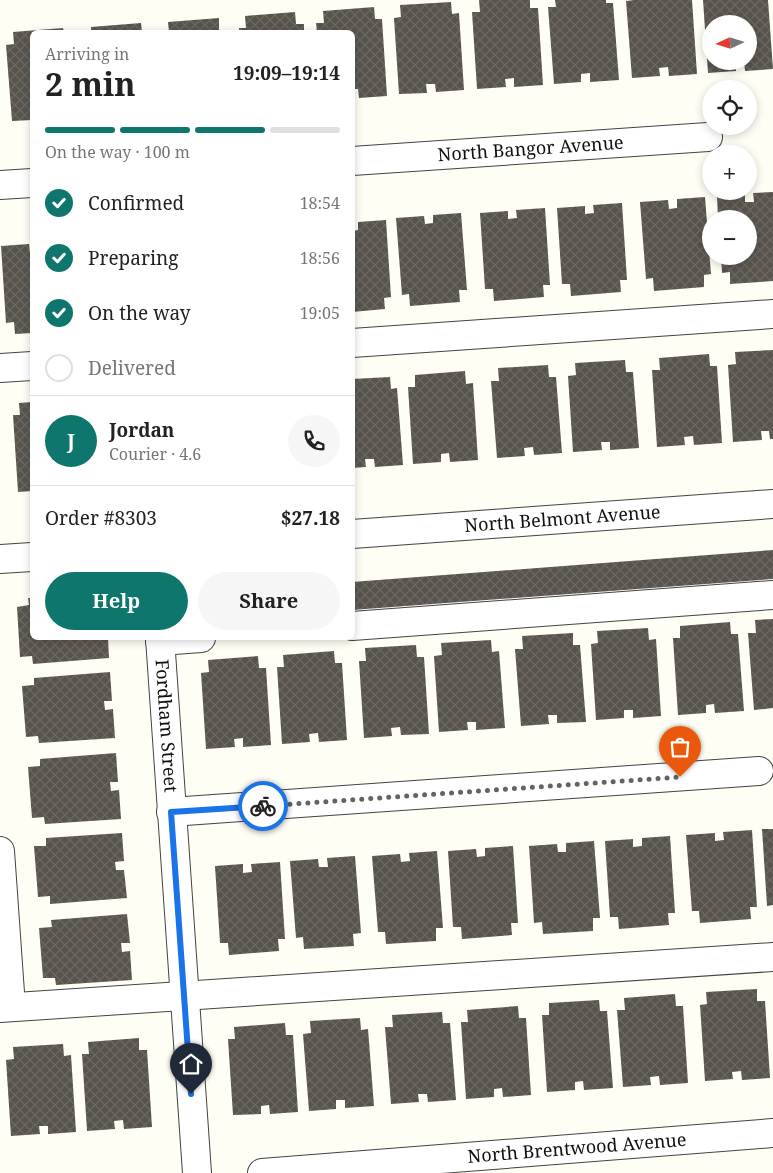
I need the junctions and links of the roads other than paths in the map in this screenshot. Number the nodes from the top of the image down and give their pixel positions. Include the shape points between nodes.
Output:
1 (708, 137) dead end
2 (355, 161) edge
3 (30, 183) edge
4 (0, 185) edge
5 (773, 314) edge
6 (355, 343) edge
7 (30, 366) edge
8 (0, 368) edge
9 (773, 504) edge
10 (355, 534) edge
11 (30, 557) edge
12 (0, 559) edge
13 (773, 595) edge
14 (355, 626) edge
15 (160, 640) edge
16 (758, 771) dead end
17 (171, 812) junction
18 (0, 851) edge
19 (773, 956) edge
20 (184, 995) junction
21 (5, 1008) edge
22 (773, 1134) edge
23 (197, 1173) edge
24 (262, 1173) edge

1 - 2 street, North Bangor Avenue
3 - 4 street
5 - 6 street
7 - 8 street
9 - 10 street, North Belmont Avenue
11 - 12 street
13 - 14 street
15 - 17 street, Fordham Street
16 - 17 street
17 - 20 street, Fordham Street
18 - 21 street
19 - 20 street
20 - 21 street
20 - 23 street, Fordham Street
22 - 24 street, North Brentwood Avenue

